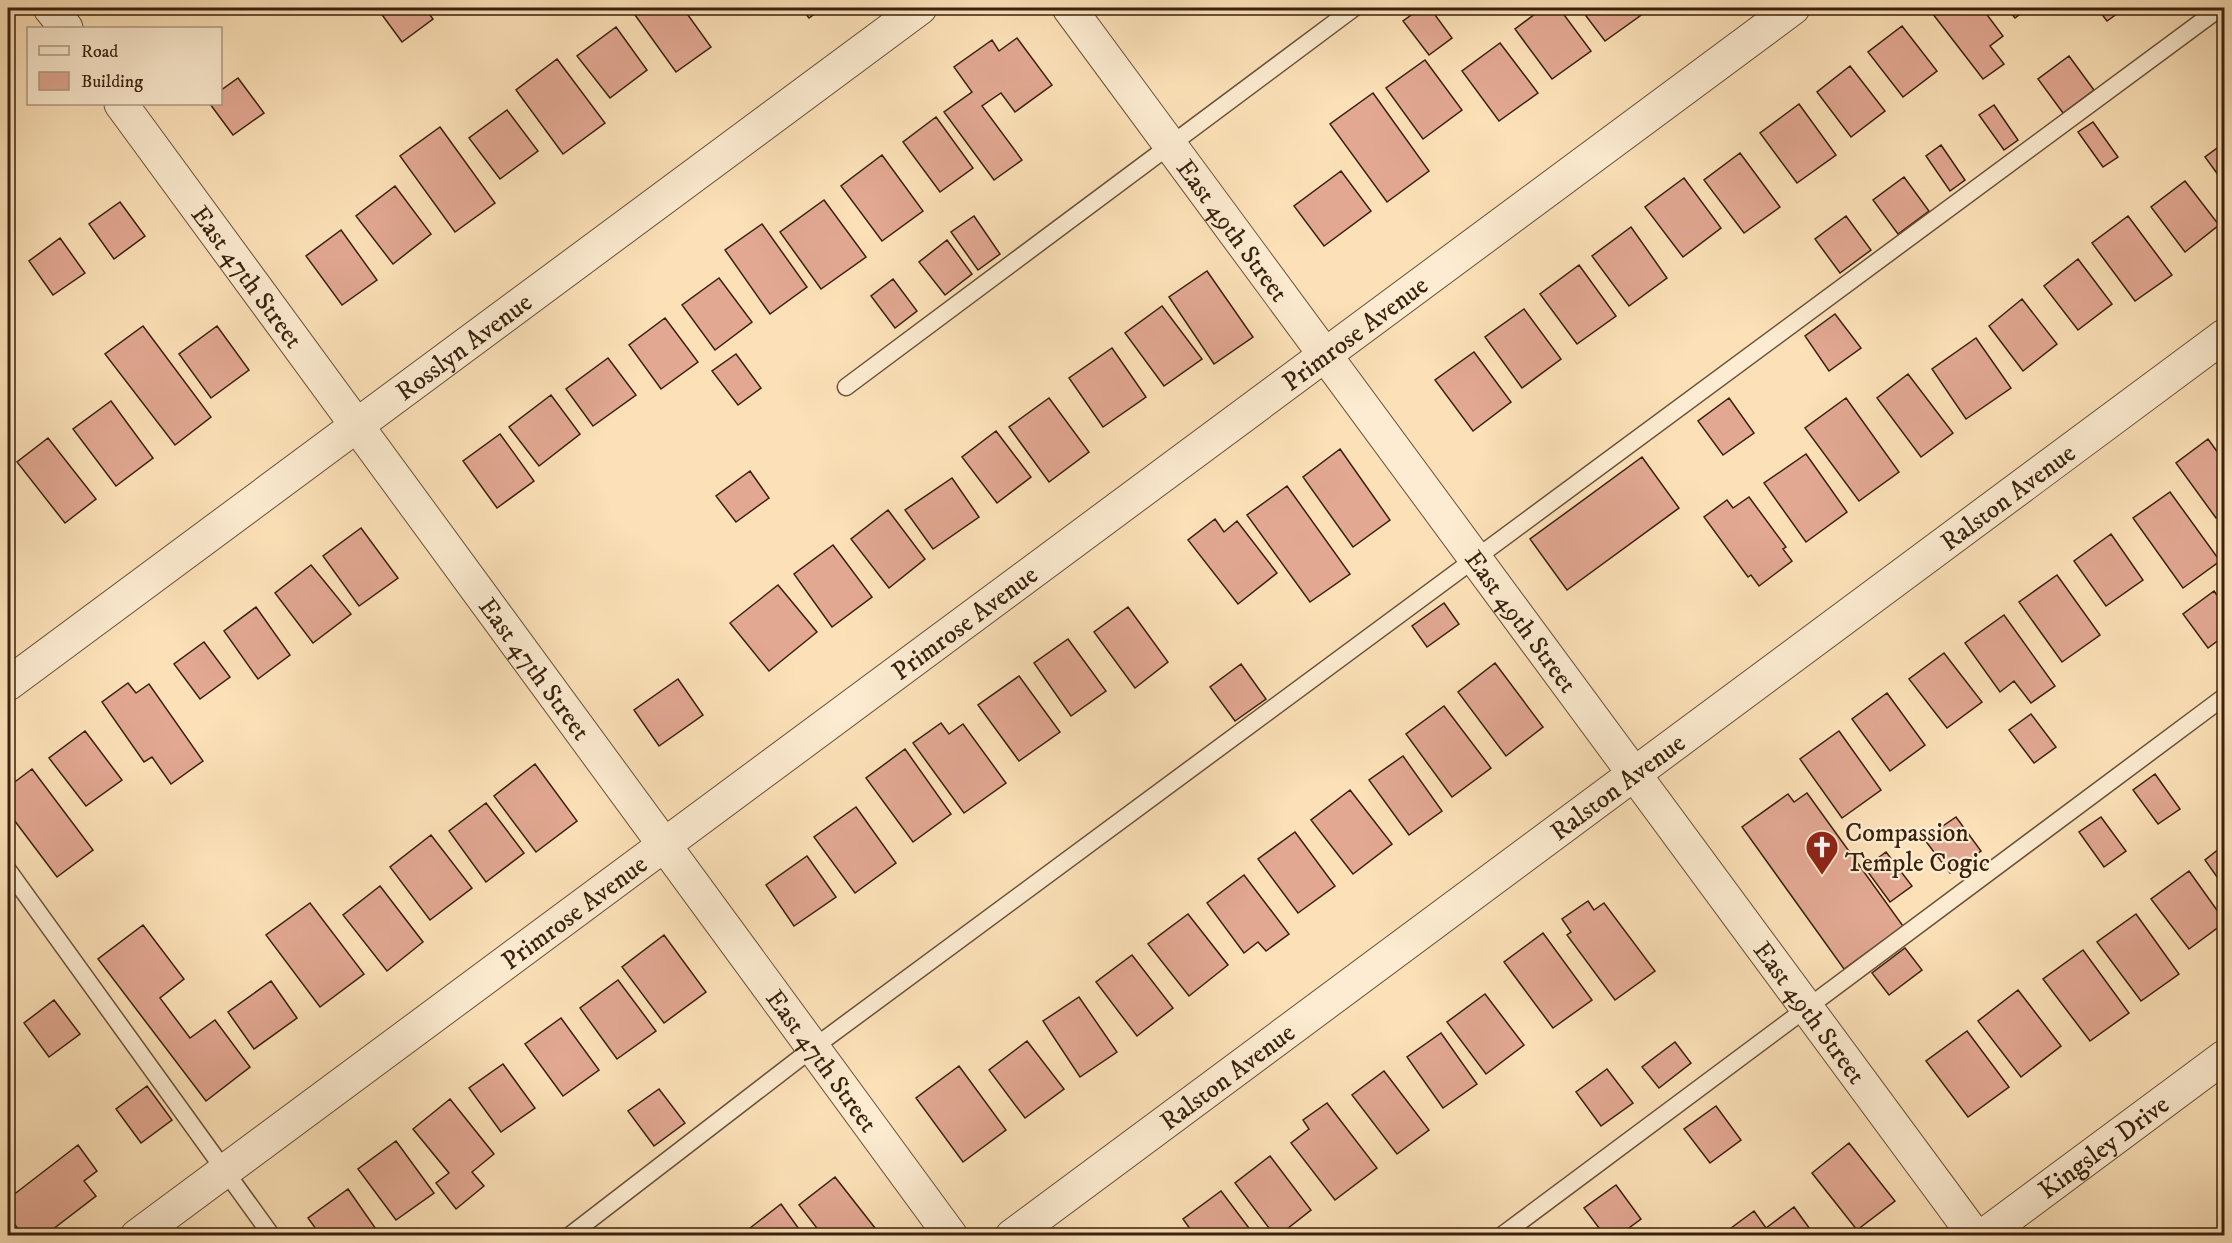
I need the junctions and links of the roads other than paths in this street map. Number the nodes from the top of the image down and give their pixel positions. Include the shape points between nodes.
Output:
1 (50, 8) edge
2 (920, 8) edge
3 (1069, 8) edge
4 (1354, 8) edge
5 (1793, 8) edge
6 (2220, 8) edge
7 (65, 27) edge
8 (122, 105) edge
9 (1171, 145) junction
10 (2224, 336) edge
11 (1325, 354) junction
12 (846, 387) dead end
13 (357, 425) junction
14 (1476, 558) junction
15 (8, 684) edge
16 (2224, 697) edge
17 (1634, 773) junction
18 (664, 845) junction
19 (8, 870) edge
20 (1808, 1009) junction
21 (813, 1048) junction
22 (2224, 1057) edge
23 (224, 1171) junction
24 (137, 1236) edge
25 (272, 1236) edge
26 (569, 1236) edge
27 (951, 1236) edge
28 (1012, 1236) edge
29 (1501, 1236) edge
30 (1975, 1236) edge
31 (1983, 1236) edge

1 - 7 street
2 - 13 street, Rosslyn Avenue
3 - 9 street, East 49th Street
4 - 9 lane
5 - 11 street, Primrose Avenue
6 - 14 lane
8 - 13 street, East 47th Street
9 - 11 street, East 49th Street
9 - 12 lane
10 - 17 street, Ralston Avenue
11 - 14 street, East 49th Street
11 - 18 street, Primrose Avenue
13 - 15 street, Rosslyn Avenue
13 - 18 street, East 47th Street
14 - 17 street, East 49th Street
14 - 21 lane
16 - 20 lane
17 - 20 street, East 49th Street
17 - 28 street, Ralston Avenue
18 - 21 street, East 47th Street
18 - 23 street, Primrose Avenue
19 - 23 lane
20 - 29 lane
20 - 30 street, East 49th Street
21 - 26 lane
21 - 27 street, East 47th Street
22 - 31 street, Kingsley Drive
23 - 24 street, Primrose Avenue
23 - 25 lane

